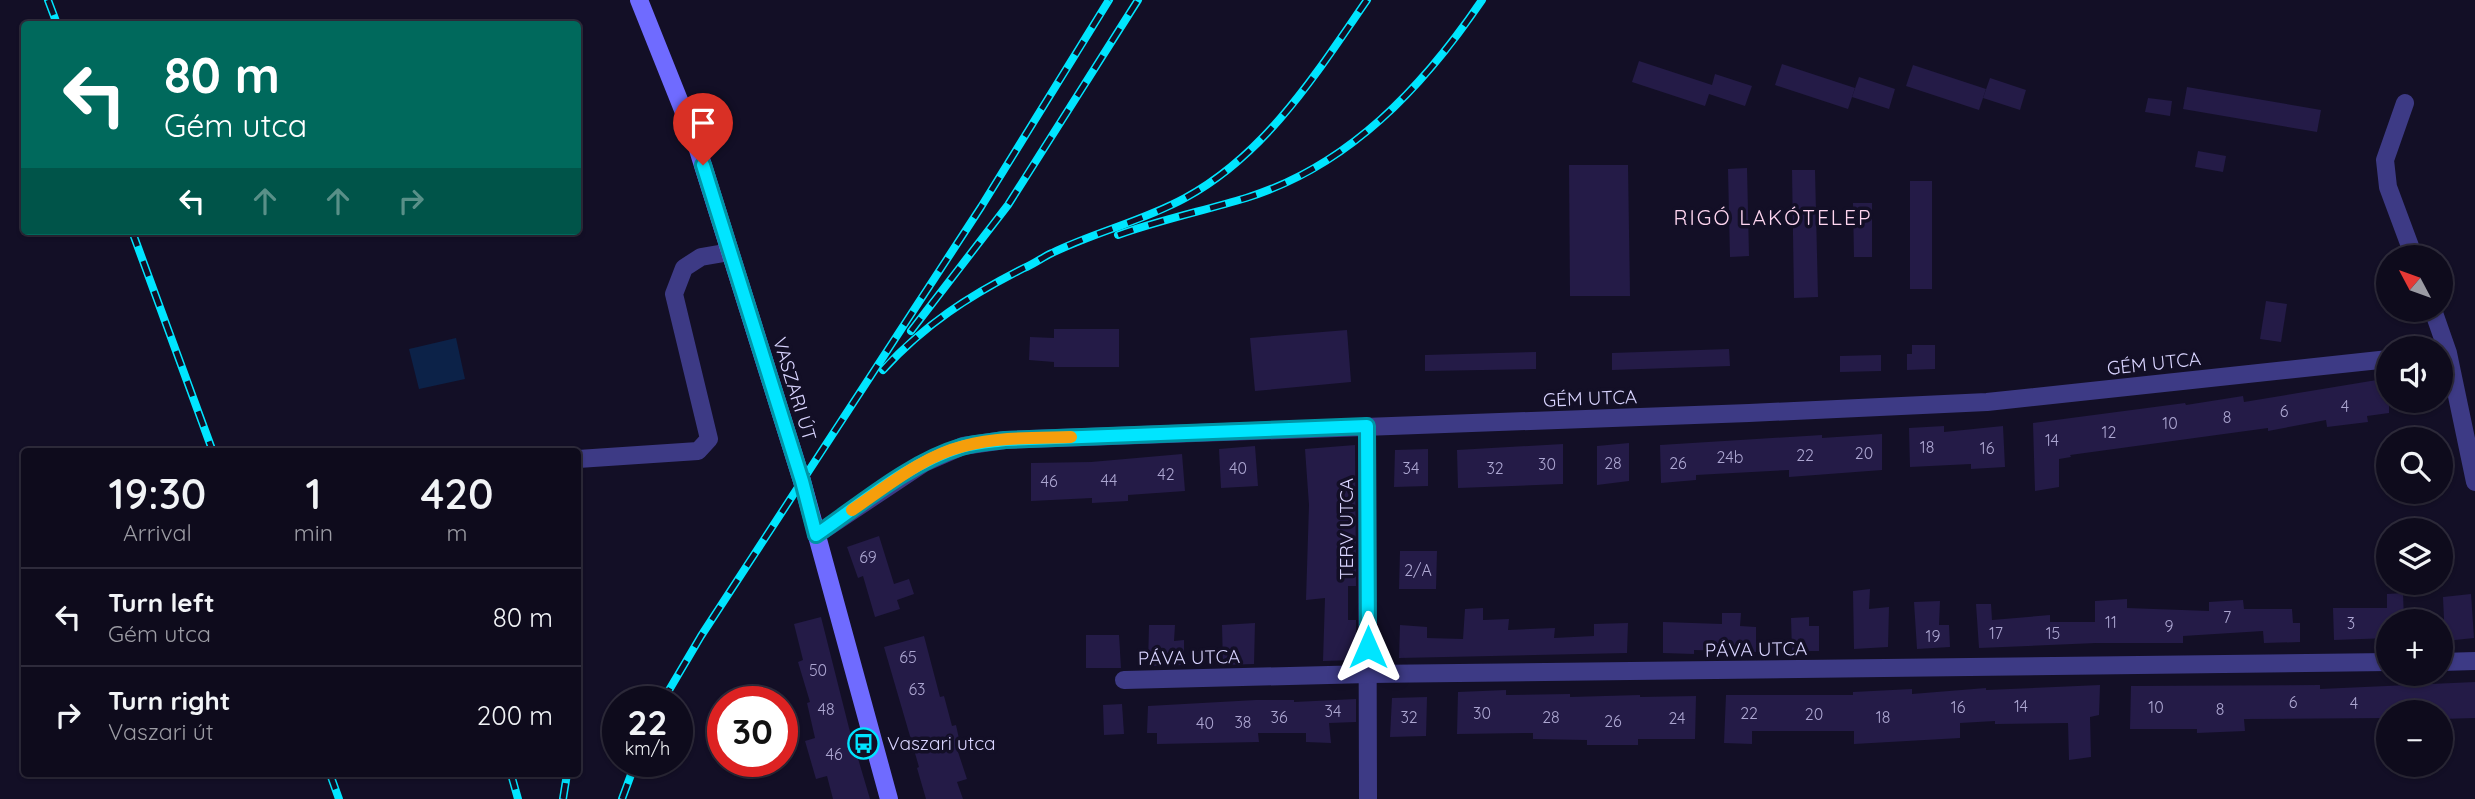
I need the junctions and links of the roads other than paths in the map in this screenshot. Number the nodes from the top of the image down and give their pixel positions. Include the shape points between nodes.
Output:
1 (639, 0) edge
2 (2405, 103) dead end
3 (2410, 245) edge
4 (730, 251) junction
5 (2376, 360) edge
6 (2453, 387) edge
7 (1367, 426) junction
8 (581, 459) edge
9 (2475, 482) edge
10 (816, 535) junction
11 (2475, 661) edge
12 (2376, 662) edge
13 (2453, 662) edge
14 (1368, 674) junction
15 (1124, 680) dead end
16 (889, 799) edge
17 (1368, 799) edge

1 - 4 main road, VASZARI ÚT via 695,140
2 - 3 street via 2385,160 2388,187
4 - 8 street via 701,257 684,268 674,294 709,439 698,451
4 - 10 main road, VASZARI ÚT
5 - 7 street, GÉM UTCA via 1987,402
6 - 9 street
7 - 10 street, GÉM UTCA via 1005,440 963,446 907,473
7 - 14 street, TERV UTCA
10 - 16 main road, VASZARI ÚT
11 - 13 street
12 - 14 street, PÁVA UTCA
14 - 15 street, PÁVA UTCA
14 - 17 street, TERV UTCA

